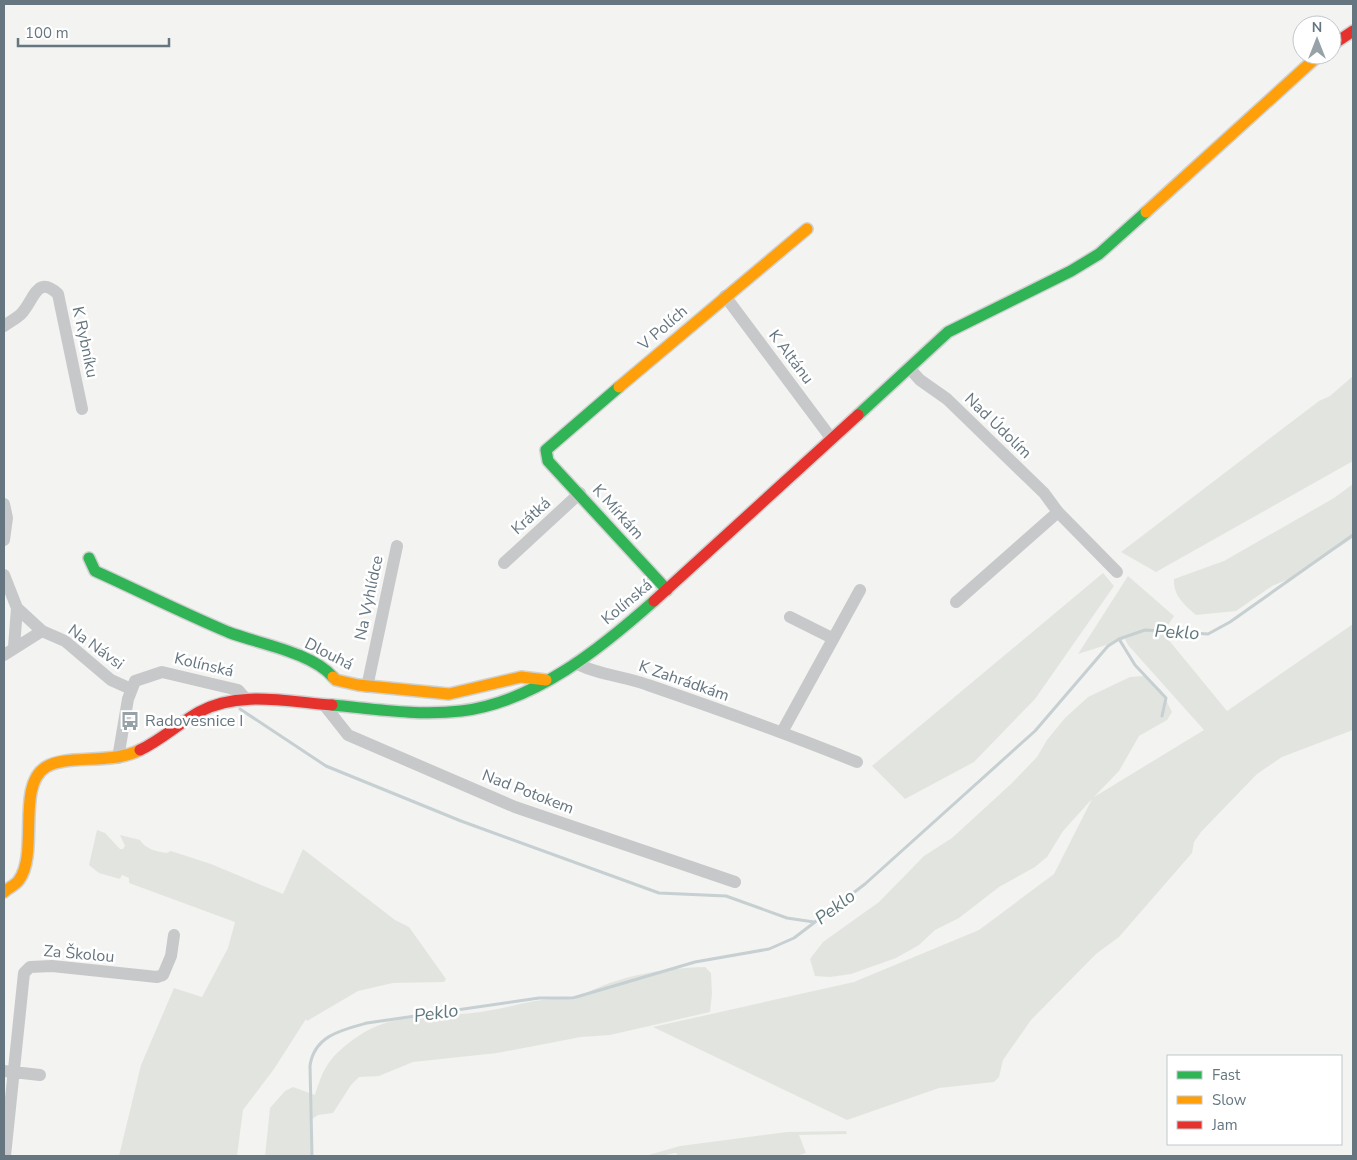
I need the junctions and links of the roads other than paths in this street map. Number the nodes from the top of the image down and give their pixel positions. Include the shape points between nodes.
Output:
1 (1353, 31) edge
2 (1342, 38) edge
3 (1308, 65) edge
4 (807, 229) dead end
5 (725, 296) junction
6 (4, 326) edge
7 (910, 369) junction
8 (82, 410) dead end
9 (831, 438) junction
10 (545, 455) joint
11 (580, 493) junction
12 (4, 504) edge
13 (1058, 512) junction
14 (4, 540) edge
15 (397, 546) dead end
16 (89, 558) dead end
17 (504, 563) dead end
18 (1118, 572) dead end
19 (4, 575) edge
20 (668, 590) junction
21 (860, 590) dead end
22 (956, 602) dead end
23 (17, 608) junction
24 (790, 617) dead end
25 (42, 631) junction
26 (832, 638) junction
27 (9, 646) edge
28 (4, 655) edge
29 (575, 662) junction
30 (546, 680) junction
31 (367, 687) junction
32 (131, 689) junction
33 (245, 698) junction
34 (325, 706) junction
35 (782, 732) junction
36 (118, 758) junction
37 (857, 762) dead end
38 (735, 882) dead end
39 (4, 892) edge
40 (174, 935) dead end
41 (8, 1072) edge
42 (40, 1075) dead end
43 (5, 1156) edge

1 - 2 street
3 - 7 street, Kolínská via 1099,254 1071,272 948,332
4 - 5 street, V Polích
5 - 9 street, K Altánu
5 - 10 street, V Polích via 546,450
6 - 8 street, K Rybníku via 21,314 43,286 58,294
7 - 9 street, Kolínská
7 - 13 street, Nad Údolím via 1044,493
9 - 20 street, Kolínská
10 - 11 street, K Mírkám
11 - 17 street, Krátká
11 - 20 street, K Mírkám
12 - 14 street via 7,518
13 - 18 street, Nad Údolím
13 - 22 street
15 - 31 street, Na Vyhlídce
16 - 31 street, Dlouhá via 95,571 229,632 326,669 336,680
19 - 23 street, Na Návsi
20 - 29 street, Kolínská via 622,630
21 - 26 street
23 - 25 street, Na Návsi
23 - 27 street, Na Návsi
24 - 26 street
25 - 27 street, Na Návsi
25 - 32 street, Na Návsi via 65,641 111,680
26 - 35 street
27 - 28 street, Na Návsi
29 - 30 street, Kolínská
29 - 35 street, K Zahrádkám
30 - 31 street, Dlouhá via 521,677 449,694
30 - 34 street, Kolínská via 507,698 472,709 420,713
32 - 33 street, Kolínská via 135,681 162,672 238,690
32 - 36 street
33 - 34 street, Kolínská
33 - 36 street, Kolínská via 220,701 198,711 149,744
34 - 38 street, Nad Potokem via 348,735 506,804
35 - 37 street, K Zahrádkám
36 - 39 street, Kolínská via 50,764 38,771 33,782 25,865 19,880
40 - 41 street, Za Školou via 171,956 163,975 157,977 52,966 30,967 24,973
41 - 42 street
41 - 43 street, Za Školou

